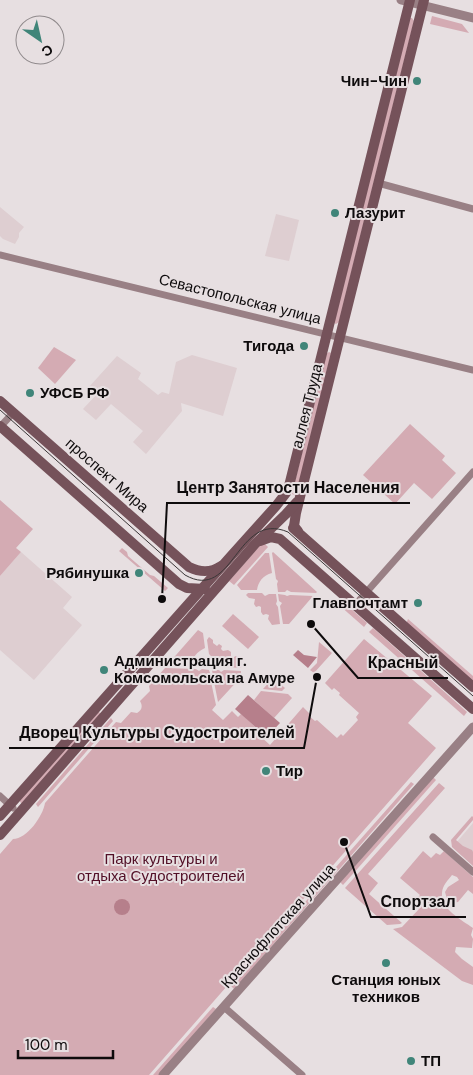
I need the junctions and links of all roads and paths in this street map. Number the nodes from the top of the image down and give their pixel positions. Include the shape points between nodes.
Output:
1 (407, 1) edge
2 (423, 3) edge
3 (473, 18) edge
4 (378, 183) junction
5 (473, 209) edge
6 (0, 255) edge
7 (327, 334) junction
8 (340, 337) junction
9 (473, 370) edge
10 (0, 401) edge
11 (13, 412) junction
12 (0, 427) edge
13 (473, 472) edge
14 (300, 499) junction
15 (277, 523) junction
16 (298, 531) junction
17 (251, 541) junction
18 (224, 564) junction
19 (222, 582) junction
20 (179, 584) junction
21 (201, 589) junction
22 (366, 592) junction
23 (355, 605) junction
24 (182, 610) junction
25 (473, 687) edge
26 (114, 688) junction
27 (122, 696) junction
28 (473, 709) edge
29 (473, 727) edge
30 (0, 796) edge
31 (10, 805) junction
32 (19, 813) junction
33 (0, 816) edge
34 (0, 835) edge
35 (433, 838) dead end
36 (473, 872) edge
37 (224, 1007) junction
38 (163, 1075) edge
39 (302, 1075) edge

1 - 2 street
1 - 7 main road, аллея Труда
2 - 3 street
2 - 4 main road, аллея Труда
4 - 5 street
4 - 8 main road, аллея Труда
6 - 7 street, Севастопольская улица
7 - 8 street, Севастопольская улица
7 - 17 main road, аллея Труда via 289,486
8 - 9 street, Севастопольская улица
8 - 14 main road, аллея Труда
10 - 11 main road, проспект Мира
11 - 12 street
11 - 18 main road, проспект Мира via 189,567 203,571
12 - 20 main road
13 - 22 street
14 - 15 main road, аллея Труда
14 - 16 main road via 294,522
15 - 16 main road
15 - 17 main road via 264,526
16 - 22 main road
17 - 18 main road, аллея Труда
17 - 19 main road, аллея Труда
17 - 23 main road via 271,537 280,539
18 - 21 main road, аллея Труда
19 - 21 main road via 213,588
19 - 27 main road, аллея Труда
20 - 21 main road
20 - 24 main road via 184,593
21 - 24 main road, аллея Труда
22 - 23 street
22 - 25 main road
23 - 28 main road
24 - 26 main road, аллея Труда
26 - 27 main road
26 - 31 main road, аллея Труда
27 - 32 main road, аллея Труда
29 - 37 street, Краснофлотская улица
30 - 31 street
31 - 32 street
31 - 33 main road, аллея Труда
32 - 34 main road, аллея Труда
35 - 36 street
37 - 38 street, Краснофлотская улица
37 - 39 street

